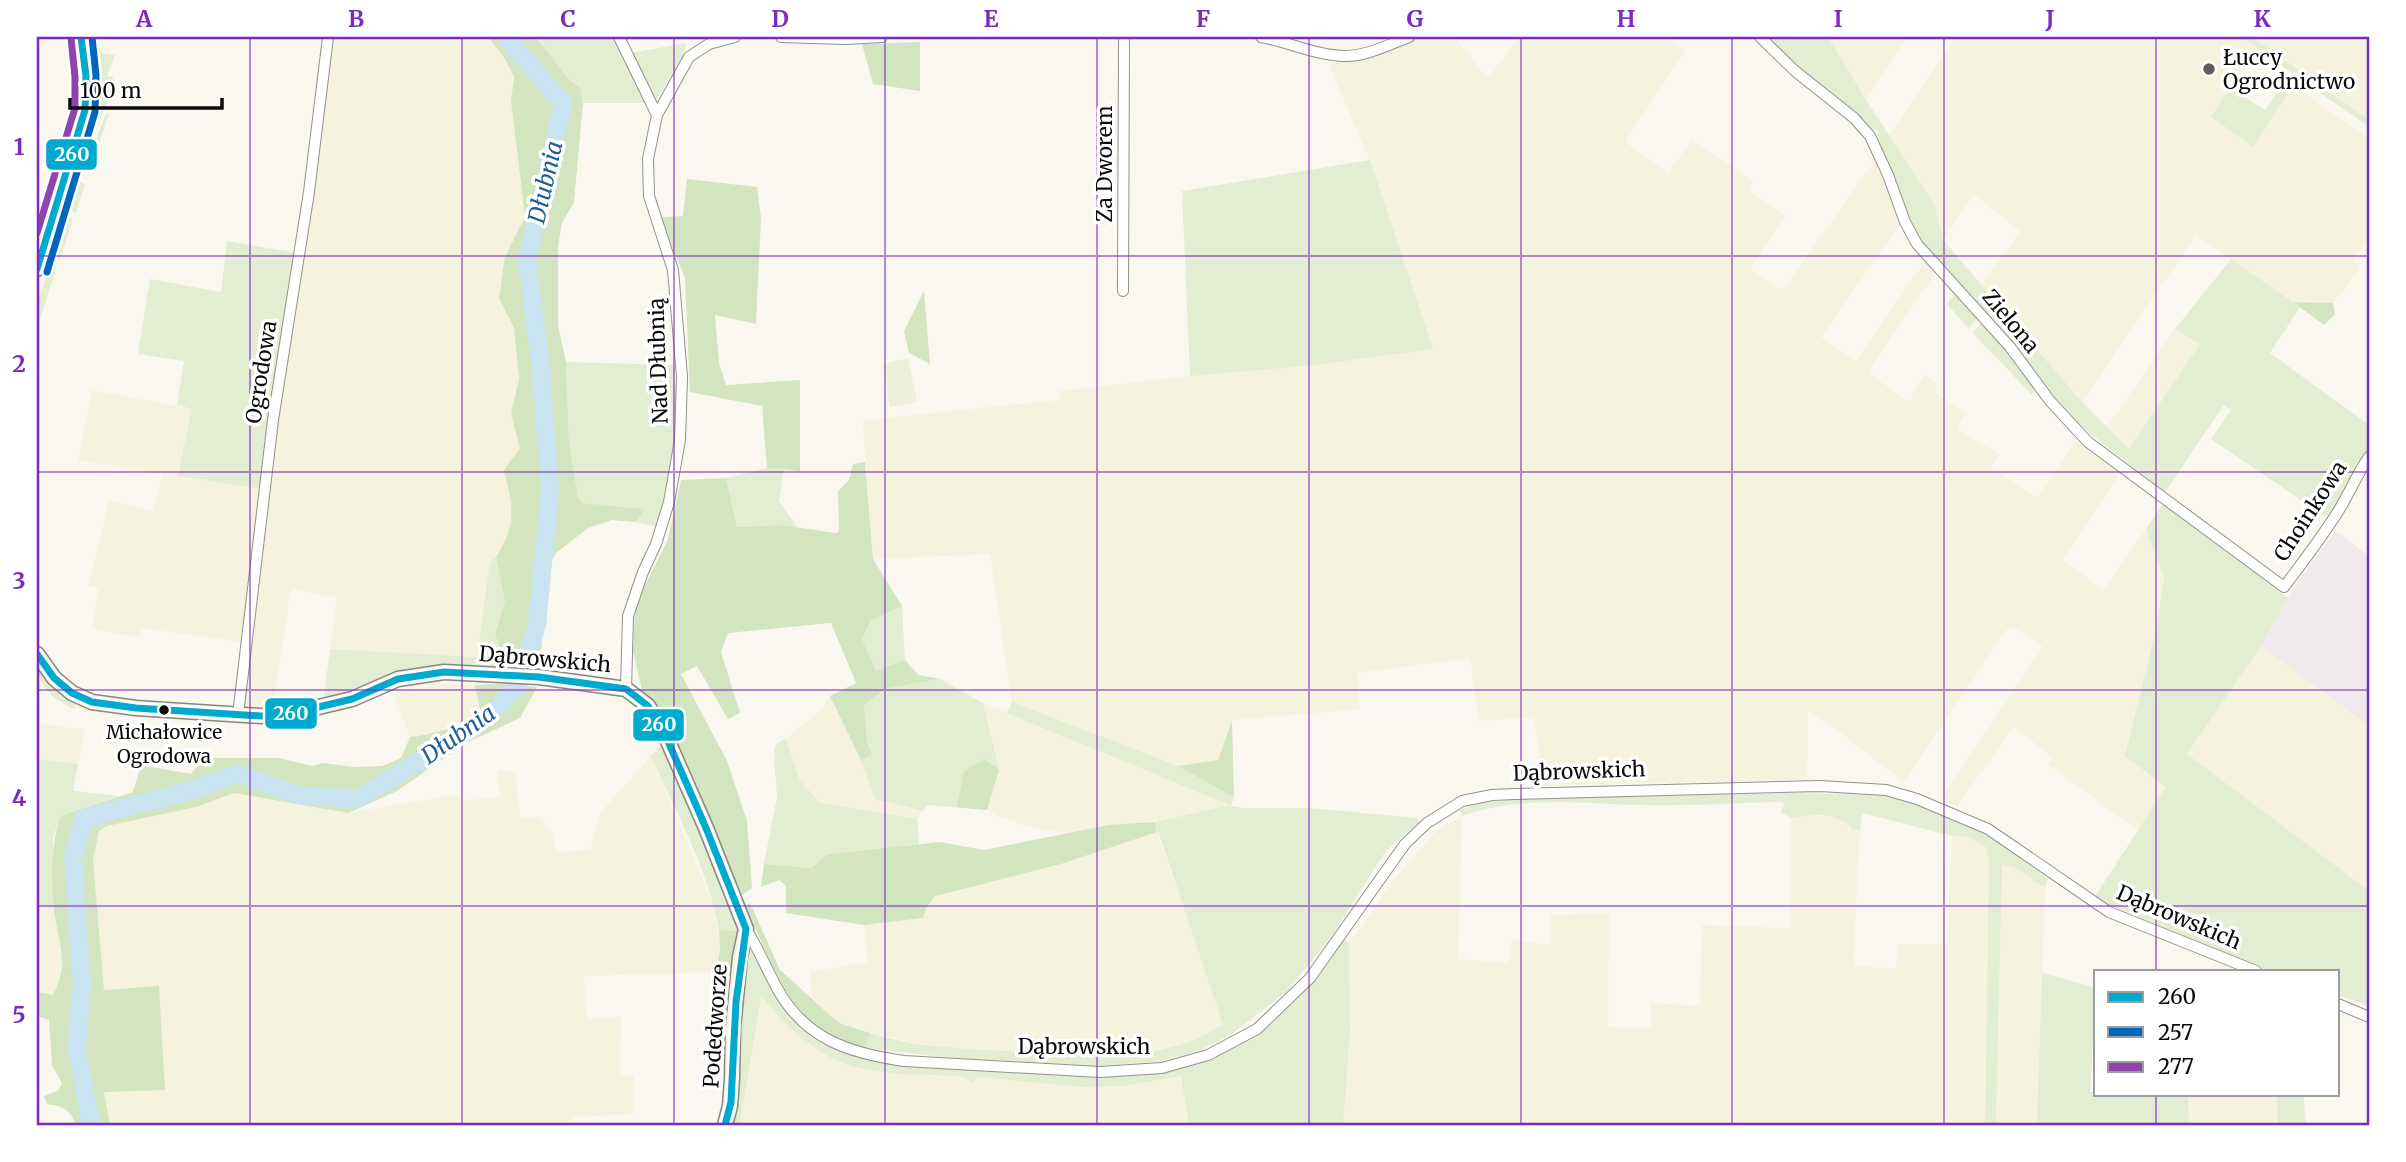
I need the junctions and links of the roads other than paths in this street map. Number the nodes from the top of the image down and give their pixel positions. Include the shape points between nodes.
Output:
1 (81, 37) edge
2 (328, 37) edge
3 (619, 37) edge
4 (735, 37) edge
5 (781, 37) edge
6 (882, 37) edge
7 (1124, 37) edge
8 (1261, 37) edge
9 (1409, 37) edge
10 (1760, 37) edge
11 (1297, 42) edge
12 (657, 115) junction
13 (38, 262) edge
14 (1123, 291) dead end
15 (2369, 457) edge
16 (2284, 587) joint
17 (37, 654) edge
18 (626, 689) junction
19 (238, 715) junction
20 (746, 929) junction
21 (2254, 970) edge
22 (2340, 1005) edge
23 (2369, 1017) edge
24 (725, 1125) edge

1 - 13 street via 85,110
2 - 19 street, Ogrodowa via 271,433
3 - 12 street
4 - 12 street, Nad Dłubnią via 709,44 689,57
5 - 6 street
7 - 14 street, Za Dworem
8 - 11 street
9 - 11 street via 1348,56 1323,54
10 - 16 street, Zielona via 1870,136 1917,244 2010,347 2070,424
12 - 18 street, Nad Dłubnią via 648,159 649,196 673,270 682,376 680,440 669,502 628,616
15 - 16 street, Choinkowa via 2321,539
17 - 19 street, Dąbrowskich via 54,678 92,702
18 - 19 street, Dąbrowskich via 539,677 444,672 398,679 352,699 307,711 277,717
18 - 20 street, Dąbrowskich via 648,706 667,738
20 - 21 street, Dąbrowskich via 800,1021 848,1049 904,1061 1100,1072 1162,1068 1208,1055 1257,1029 1310,978 1405,844 1427,823 1462,801 1492,795 1820,786 1886,790 1972,821 2109,912
20 - 24 street, Podedworze
22 - 23 street

